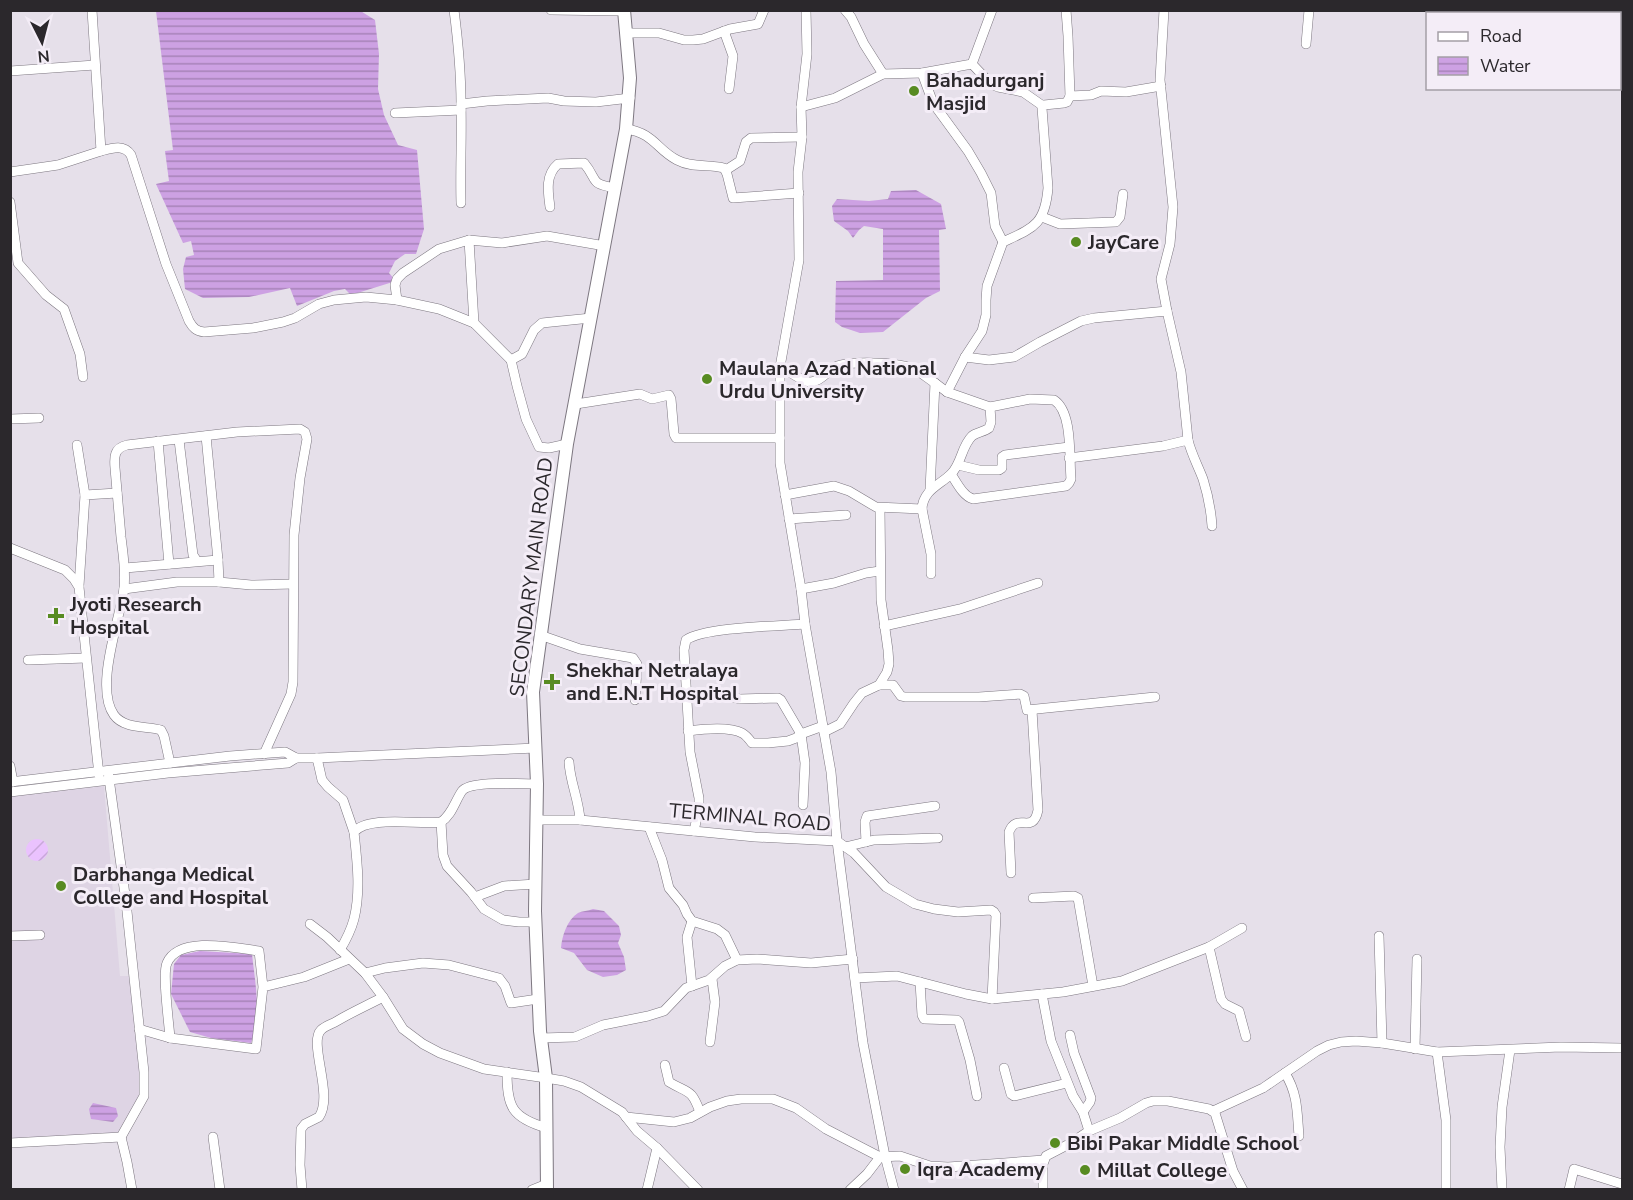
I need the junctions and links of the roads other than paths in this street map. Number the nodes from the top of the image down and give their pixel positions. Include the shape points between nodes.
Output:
1 (92, 10) edge
2 (454, 10) edge
3 (551, 10) edge
4 (764, 10) edge
5 (806, 10) edge
6 (845, 10) edge
7 (992, 10) edge
8 (1066, 10) edge
9 (1164, 10) edge
10 (1309, 10) edge
11 (561, 11) edge
12 (624, 11) edge
13 (724, 31) junction
14 (626, 33) junction
15 (1306, 44) dead end
16 (972, 64) junction
17 (95, 65) junction
18 (10, 71) edge
19 (922, 73) junction
20 (883, 74) junction
21 (1161, 86) junction
22 (729, 89) dead end
23 (1070, 96) junction
24 (630, 98) junction
25 (1043, 106) junction
26 (461, 107) junction
27 (801, 107) junction
28 (395, 113) dead end
29 (626, 129) junction
30 (802, 137) junction
31 (101, 151) junction
32 (726, 170) junction
33 (10, 172) edge
34 (615, 188) junction
35 (799, 193) junction
36 (1123, 194) dead end
37 (10, 202) edge
38 (461, 203) dead end
39 (550, 207) dead end
40 (1042, 217) junction
41 (469, 240) junction
42 (1003, 242) junction
43 (605, 246) junction
44 (14, 260) edge
45 (397, 300) junction
46 (1167, 311) junction
47 (591, 318) junction
48 (474, 323) junction
49 (965, 357) junction
50 (511, 360) junction
51 (780, 367) junction
52 (83, 378) dead end
53 (935, 383) junction
54 (947, 392) junction
55 (576, 405) junction
56 (990, 407) junction
57 (10, 418) edge
58 (39, 418) dead end
59 (206, 436) junction
60 (780, 438) junction
61 (179, 440) junction
62 (1188, 440) junction
63 (158, 441) junction
64 (77, 444) dead end
65 (567, 444) junction
66 (1070, 447) junction
67 (1069, 458) junction
68 (958, 465) junction
69 (951, 474) junction
70 (930, 490) junction
71 (117, 493) junction
72 (85, 495) junction
73 (785, 495) junction
74 (880, 508) junction
75 (922, 509) junction
76 (846, 515) dead end
77 (789, 519) junction
78 (1212, 526) dead end
79 (10, 548) edge
80 (218, 560) junction
81 (197, 561) junction
82 (169, 564) junction
83 (125, 568) junction
84 (880, 571) junction
85 (931, 574) dead end
86 (219, 582) junction
87 (1038, 583) dead end
88 (293, 584) junction
89 (79, 587) junction
90 (124, 589) junction
91 (801, 590) junction
92 (805, 624) junction
93 (884, 626) junction
94 (540, 635) junction
95 (86, 658) junction
96 (28, 660) dead end
97 (879, 685) junction
98 (710, 692) dead end
99 (1155, 697) dead end
100 (635, 700) dead end
101 (1032, 710) junction
102 (824, 729) junction
103 (688, 731) junction
104 (801, 734) junction
105 (536, 748) junction
106 (264, 754) junction
107 (296, 758) junction
108 (318, 758) junction
109 (569, 762) dead end
110 (170, 763) junction
111 (191, 765) junction
112 (10, 766) edge
113 (104, 776) junction
114 (12, 782) edge
115 (537, 784) junction
116 (10, 792) edge
117 (803, 805) dead end
118 (935, 806) dead end
119 (537, 820) junction
120 (580, 820) junction
121 (441, 822) junction
122 (649, 827) junction
123 (694, 831) junction
124 (354, 832) junction
125 (938, 838) dead end
126 (866, 842) junction
127 (841, 844) junction
128 (1011, 873) dead end
129 (536, 884) junction
130 (475, 897) junction
131 (1034, 898) dead end
132 (692, 921) junction
133 (536, 922) junction
134 (310, 924) dead end
135 (1242, 928) dead end
136 (40, 935) dead end
137 (10, 936) edge
138 (1379, 936) dead end
139 (1209, 947) junction
140 (340, 950) junction
141 (349, 959) junction
142 (853, 959) junction
143 (1417, 959) dead end
144 (737, 960) junction
145 (365, 973) junction
146 (855, 978) junction
147 (712, 979) junction
148 (920, 982) junction
149 (692, 986) junction
150 (1093, 986) junction
151 (263, 987) junction
152 (1042, 994) junction
153 (383, 997) junction
154 (538, 999) junction
155 (992, 999) junction
156 (139, 1029) junction
157 (1070, 1035) dead end
158 (1246, 1037) dead end
159 (170, 1038) junction
160 (540, 1038) junction
161 (710, 1042) dead end
162 (1382, 1043) junction
163 (1623, 1048) edge
164 (1414, 1049) junction
165 (1510, 1050) junction
166 (1437, 1052) junction
167 (665, 1065) dead end
168 (1004, 1068) dead end
169 (507, 1072) junction
170 (1285, 1073) junction
171 (546, 1078) junction
172 (1068, 1083) junction
173 (977, 1096) dead end
174 (1213, 1111) junction
175 (700, 1112) junction
176 (1083, 1112) junction
177 (626, 1117) junction
178 (547, 1128) junction
179 (1089, 1131) junction
180 (1299, 1136) dead end
181 (121, 1137) junction
182 (213, 1137) dead end
183 (10, 1143) edge
184 (657, 1148) junction
185 (883, 1156) junction
186 (1044, 1160) junction
187 (1623, 1184) edge
188 (547, 1187) edge
189 (1446, 1189) edge
190 (132, 1190) edge
191 (220, 1190) edge
192 (302, 1190) edge
193 (532, 1190) edge
194 (647, 1190) edge
195 (698, 1190) edge
196 (849, 1190) edge
197 (894, 1190) edge
198 (1043, 1190) edge
199 (1244, 1190) edge
200 (1502, 1190) edge
201 (1569, 1190) edge

1 - 17 street
2 - 26 street
3 - 11 street
4 - 13 street via 758,24
5 - 27 street via 807,54
6 - 20 street
7 - 16 street
8 - 23 street
9 - 21 street
10 - 15 street
11 - 12 street
12 - 14 main road, SECONDARY MAIN ROAD
13 - 14 street via 693,40 659,33
13 - 22 street via 733,56
14 - 24 main road, SECONDARY MAIN ROAD
16 - 19 street
16 - 25 street via 991,84 1023,93
17 - 18 street
17 - 31 street
19 - 20 street
19 - 42 street via 933,103 981,172 991,193 995,225
20 - 27 street via 835,98
21 - 23 street
21 - 46 street via 1173,207 1170,244 1161,279
23 - 25 street via 1067,102
24 - 26 street via 596,102 548,98 487,101
24 - 29 main road, SECONDARY MAIN ROAD
25 - 40 street via 1048,188
26 - 28 street
26 - 38 street
27 - 30 street
29 - 32 street via 644,133 668,155 685,164 720,166
29 - 34 main road, SECONDARY MAIN ROAD
30 - 32 street via 751,138 740,161
30 - 35 street
31 - 33 street via 58,165
31 - 45 street via 124,148 131,155 170,275 189,321 198,331 283,322 334,300
32 - 35 street via 736,199
34 - 39 street via 596,183 584,163 558,164 547,185
34 - 43 main road, SECONDARY MAIN ROAD
35 - 51 street via 799,260
36 - 40 street via 1116,222 1060,224
37 - 44 street
40 - 42 street via 1029,230
41 - 43 street via 502,243 547,236
41 - 45 street via 439,249 403,273 395,285
41 - 48 street
42 - 49 street via 987,286 982,331
43 - 47 main road, SECONDARY MAIN ROAD
44 - 52 street via 64,309 80,354
45 - 48 street via 439,309
46 - 49 street via 1081,321 1003,360
46 - 62 street via 1181,372
47 - 50 street via 542,322 522,354
47 - 55 main road, SECONDARY MAIN ROAD
48 - 50 street
49 - 54 street
50 - 65 street via 526,419 539,447
51 - 53 street via 813,382 844,364 902,366 917,370
51 - 60 street
53 - 54 street
53 - 70 street
54 - 56 street
55 - 60 street via 640,394 652,399 669,395 676,438
55 - 65 main road, SECONDARY MAIN ROAD
56 - 66 street via 1030,399 1054,400 1065,416
56 - 68 street via 990,425 986,431 972,436
57 - 58 street
59 - 61 street
59 - 80 street
59 - 88 street via 284,429 305,432
60 - 73 street
61 - 63 street
61 - 81 street via 193,555
62 - 67 street
62 - 78 street via 1203,479
63 - 71 street via 118,448 114,460
63 - 82 street
64 - 72 street
65 - 94 main road, SECONDARY MAIN ROAD
66 - 67 street
66 - 68 street via 1005,455 999,470 980,471
67 - 69 street via 1071,478 1061,488 973,499
68 - 69 street
69 - 70 street
70 - 75 street
71 - 72 street
71 - 83 street
72 - 89 street
73 - 74 street via 834,486
73 - 77 street
74 - 75 street
74 - 84 street
75 - 85 street
76 - 77 street
77 - 91 street
79 - 89 street via 65,570
80 - 81 street
80 - 86 street
81 - 82 street
82 - 83 street
83 - 90 street
84 - 91 street
84 - 93 street
86 - 88 street
86 - 90 street via 177,582
87 - 93 street via 967,608
88 - 106 street via 292,688
89 - 95 street
90 - 110 street via 108,664 109,704 119,720 161,730
91 - 92 street
92 - 102 street
92 - 103 street via 720,631 693,635 686,640
93 - 97 street via 889,664
94 - 100 street via 580,649 633,658 637,668
94 - 105 main road, SECONDARY MAIN ROAD via 533,692
95 - 96 street
95 - 113 street
97 - 101 street via 893,685 901,696 909,698 1022,694 1026,710
97 - 102 street via 862,693 840,724
98 - 104 street via 740,699 780,698
99 - 101 street
101 - 128 street via 1038,810 1033,822 1015,823 1010,828
102 - 104 street
102 - 127 street
103 - 104 street via 736,731 758,744 788,741
103 - 123 street via 699,798
104 - 117 street via 805,763
105 - 108 street
105 - 115 main road, SECONDARY MAIN ROAD
106 - 107 street via 285,752
106 - 111 street
107 - 108 street
107 - 111 street via 288,763
108 - 124 street via 322,780 343,800
109 - 120 street
110 - 111 street
110 - 113 street
111 - 113 street
112 - 114 street
113 - 114 street
113 - 116 street
113 - 156 street via 126,902
115 - 119 main road, SECONDARY MAIN ROAD
115 - 121 street via 469,786 462,790
118 - 126 street via 867,816
119 - 120 street, TERMINAL ROAD
119 - 129 main road, SECONDARY MAIN ROAD
120 - 122 street, TERMINAL ROAD
121 - 124 street via 371,823
121 - 130 street via 447,866
122 - 123 street, TERMINAL ROAD
122 - 132 street via 669,888
123 - 127 street, TERMINAL ROAD
124 - 140 street via 356,908
125 - 126 street
126 - 127 street
127 - 142 street
127 - 155 street, TERMINAL ROAD via 886,887 915,904 958,912 994,912
129 - 130 street via 504,886
129 - 133 main road, SECONDARY MAIN ROAD
130 - 133 street via 483,909 503,920
131 - 150 street via 1078,898
132 - 144 street via 721,931
132 - 149 street via 687,937
133 - 154 main road, SECONDARY MAIN ROAD
134 - 140 street
135 - 139 street
136 - 137 street
138 - 162 street
139 - 150 street via 1122,981
139 - 158 street via 1221,999 1239,1011
140 - 141 street
141 - 145 street
141 - 151 street via 304,977
142 - 144 street via 811,963
142 - 146 street
143 - 164 street
144 - 147 street via 724,966
145 - 153 street
145 - 154 street via 438,963 498,978 512,1003
146 - 148 street via 897,976
146 - 185 street
147 - 149 street
147 - 161 street via 715,1002
148 - 155 street
148 - 173 street via 924,1019 958,1022
149 - 160 street via 657,1014 603,1025 575,1037
150 - 152 street
151 - 159 street via 256,1048
151 - 159 street via 259,951 222,946 187,947 175,952 166,963
152 - 155 street
152 - 172 street via 1051,1041
153 - 169 street via 403,1029 423,1044 484,1069
153 - 192 street via 318,1034 324,1105 320,1117 301,1129
154 - 160 main road, SECONDARY MAIN ROAD
156 - 159 street
156 - 181 street via 144,1096
157 - 176 street via 1091,1098
160 - 171 main road, SECONDARY MAIN ROAD
162 - 164 street
162 - 170 street via 1329,1045
163 - 165 street
164 - 166 street
165 - 166 street
165 - 200 street via 1502,1107
166 - 189 street via 1446,1120
167 - 175 street via 669,1082 690,1092
168 - 172 street via 1014,1096
169 - 171 street
169 - 178 street via 511,1106 525,1120
170 - 174 street
170 - 180 street via 1294,1089
171 - 177 street via 581,1087
171 - 178 main road, SECONDARY MAIN ROAD
172 - 176 street
174 - 179 street via 1153,1101
174 - 199 street via 1233,1171
175 - 177 street via 674,1122
175 - 185 street via 734,1100 773,1099
176 - 179 street
177 - 184 street
178 - 188 main road, SECONDARY MAIN ROAD
179 - 186 street
181 - 183 street
181 - 190 street
182 - 191 street
184 - 194 street
184 - 195 street
185 - 186 street via 948,1167
185 - 196 street
185 - 197 street
186 - 198 street
187 - 201 street via 1574,1169
188 - 193 street

